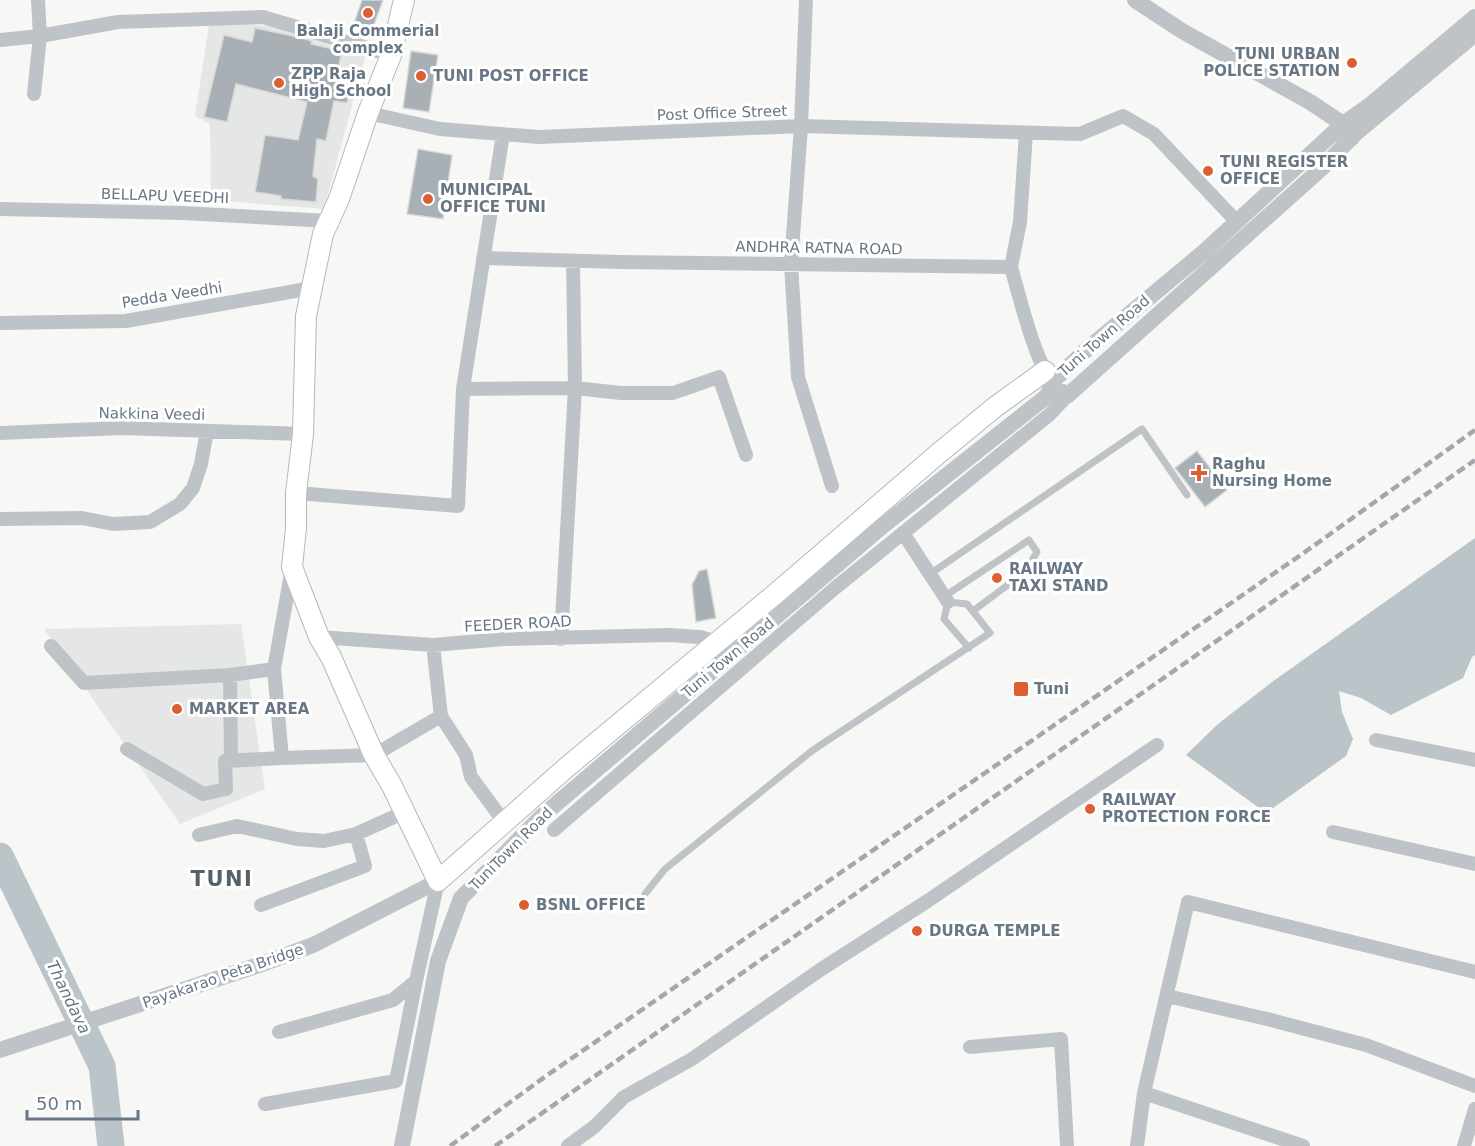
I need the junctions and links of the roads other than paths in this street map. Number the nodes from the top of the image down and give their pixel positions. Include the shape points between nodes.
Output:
1 (38, 0) edge
2 (404, 0) edge
3 (806, 0) edge
4 (1135, 0) edge
5 (1475, 17) edge
6 (1475, 34) edge
7 (40, 36) junction
8 (0, 40) edge
9 (391, 55) junction
10 (34, 94) dead end
11 (368, 113) junction
12 (801, 126) junction
13 (1350, 132) junction
14 (1026, 133) junction
15 (503, 134) junction
16 (0, 209) edge
17 (329, 221) junction
18 (1237, 222) junction
19 (483, 258) junction
20 (573, 261) junction
21 (791, 264) junction
22 (1011, 267) junction
23 (312, 288) junction
24 (0, 324) edge
25 (1049, 376) junction
26 (575, 388) junction
27 (463, 389) junction
28 (1067, 396) junction
29 (1040, 401) junction
30 (207, 431) junction
31 (0, 433) edge
32 (303, 434) junction
33 (746, 455) dead end
34 (832, 486) dead end
35 (296, 493) junction
36 (1187, 495) dead end
37 (0, 519) edge
38 (903, 533) junction
39 (292, 567) junction
40 (930, 574) junction
41 (946, 599) junction
42 (974, 612) junction
43 (319, 637) junction
44 (561, 639) junction
45 (718, 642) junction
46 (434, 645) junction
47 (51, 646) dead end
48 (969, 648) junction
49 (274, 669) junction
50 (230, 675) junction
51 (441, 716) junction
52 (645, 728) joint
53 (1376, 740) dead end
54 (1157, 745) dead end
55 (127, 749) dead end
56 (374, 754) junction
57 (282, 758) junction
58 (1475, 760) edge
59 (231, 761) junction
60 (405, 812) junction
61 (505, 823) junction
62 (554, 830) dead end
63 (1333, 832) dead end
64 (356, 834) junction
65 (199, 835) dead end
66 (1475, 864) edge
67 (438, 881) junction
68 (645, 894) dead end
69 (261, 905) dead end
70 (1475, 972) edge
71 (416, 981) junction
72 (1167, 996) junction
73 (279, 1032) dead end
74 (970, 1047) dead end
75 (0, 1050) edge
76 (1475, 1086) edge
77 (1144, 1093) junction
78 (265, 1104) dead end
79 (1475, 1108) edge
80 (402, 1146) edge
81 (568, 1146) edge
82 (1066, 1146) edge
83 (1137, 1146) edge
84 (1303, 1146) edge
85 (1464, 1146) edge

1 - 7 street
2 - 9 main road
3 - 12 street
4 - 13 street via 1182,31 1310,102
5 - 13 street, Tuni Town Road via 1370,105
6 - 13 street, Tuni Town Road
7 - 8 street
7 - 9 street via 118,22 263,17
7 - 10 street
9 - 11 main road
11 - 15 street, Post Office Street via 440,129
11 - 17 main road
12 - 14 street, Post Office Street
12 - 15 street, Post Office Street via 539,137
12 - 21 street
13 - 18 street, Tuni Town Road
13 - 28 street, Tuni Town Road via 1216,264
14 - 18 street, Post Office Street via 1080,134 1123,116 1154,134
14 - 22 street via 1020,222
15 - 19 street
16 - 17 street, BELLAPU VEEDHI
17 - 23 main road via 322,234
18 - 25 street, Tuni Town Road via 1085,351
19 - 20 street, ANDHRA RATNA ROAD
19 - 27 street
20 - 21 street, ANDHRA RATNA ROAD
20 - 26 street
21 - 22 street, ANDHRA RATNA ROAD
21 - 34 street via 798,376
22 - 25 street
23 - 24 street, Pedda Veedhi via 126,321
23 - 32 main road via 306,316
25 - 28 street
25 - 29 street, Tuni Town Road
25 - 45 main road via 995,407
26 - 27 street
26 - 33 street via 673,393 719,377
26 - 44 street
27 - 35 street via 458,506
28 - 29 street, Tuni Town Road
28 - 38 street via 1049,415
29 - 52 street, Tuni Town Road via 884,525
30 - 31 street, Nakkina Veedi via 122,428
30 - 32 street, Nakkina Veedi
30 - 37 street via 193,488 180,504 150,522
32 - 35 main road
35 - 39 main road
36 - 40 lane via 1142,429
38 - 40 street
38 - 62 street
39 - 43 main road
39 - 49 street
40 - 41 street
41 - 42 lane via 968,603
41 - 42 lane via 1029,540 1037,552 1024,572
41 - 48 lane via 944,620
42 - 48 lane via 990,633
43 - 46 street, FEEDER ROAD
43 - 56 main road
44 - 45 street, FEEDER ROAD via 668,635
44 - 46 street, FEEDER ROAD
45 - 61 main road
46 - 51 street
47 - 50 street via 84,683
48 - 68 lane via 813,750 665,868
49 - 50 street
49 - 57 street
50 - 59 street
51 - 56 street
51 - 61 street via 466,755 471,777
52 - 80 street, TuniTown Road via 542,816 462,898 438,961
53 - 58 street
54 - 81 street via 692,1059 624,1097
55 - 59 street via 203,794 226,789 225,761
56 - 57 street
56 - 60 main road
57 - 59 street
60 - 64 street
60 - 67 main road
61 - 67 main road
63 - 66 street
64 - 65 street via 315,841 237,826
64 - 69 street via 365,866
67 - 71 street
67 - 75 street, Payakarao Peta Bridge via 313,945
70 - 72 street via 1188,902
71 - 73 street via 393,1000
71 - 78 street via 396,1081
72 - 76 street via 1366,1045
72 - 77 street
74 - 82 street via 1061,1039
77 - 83 street
77 - 84 street
79 - 85 street

